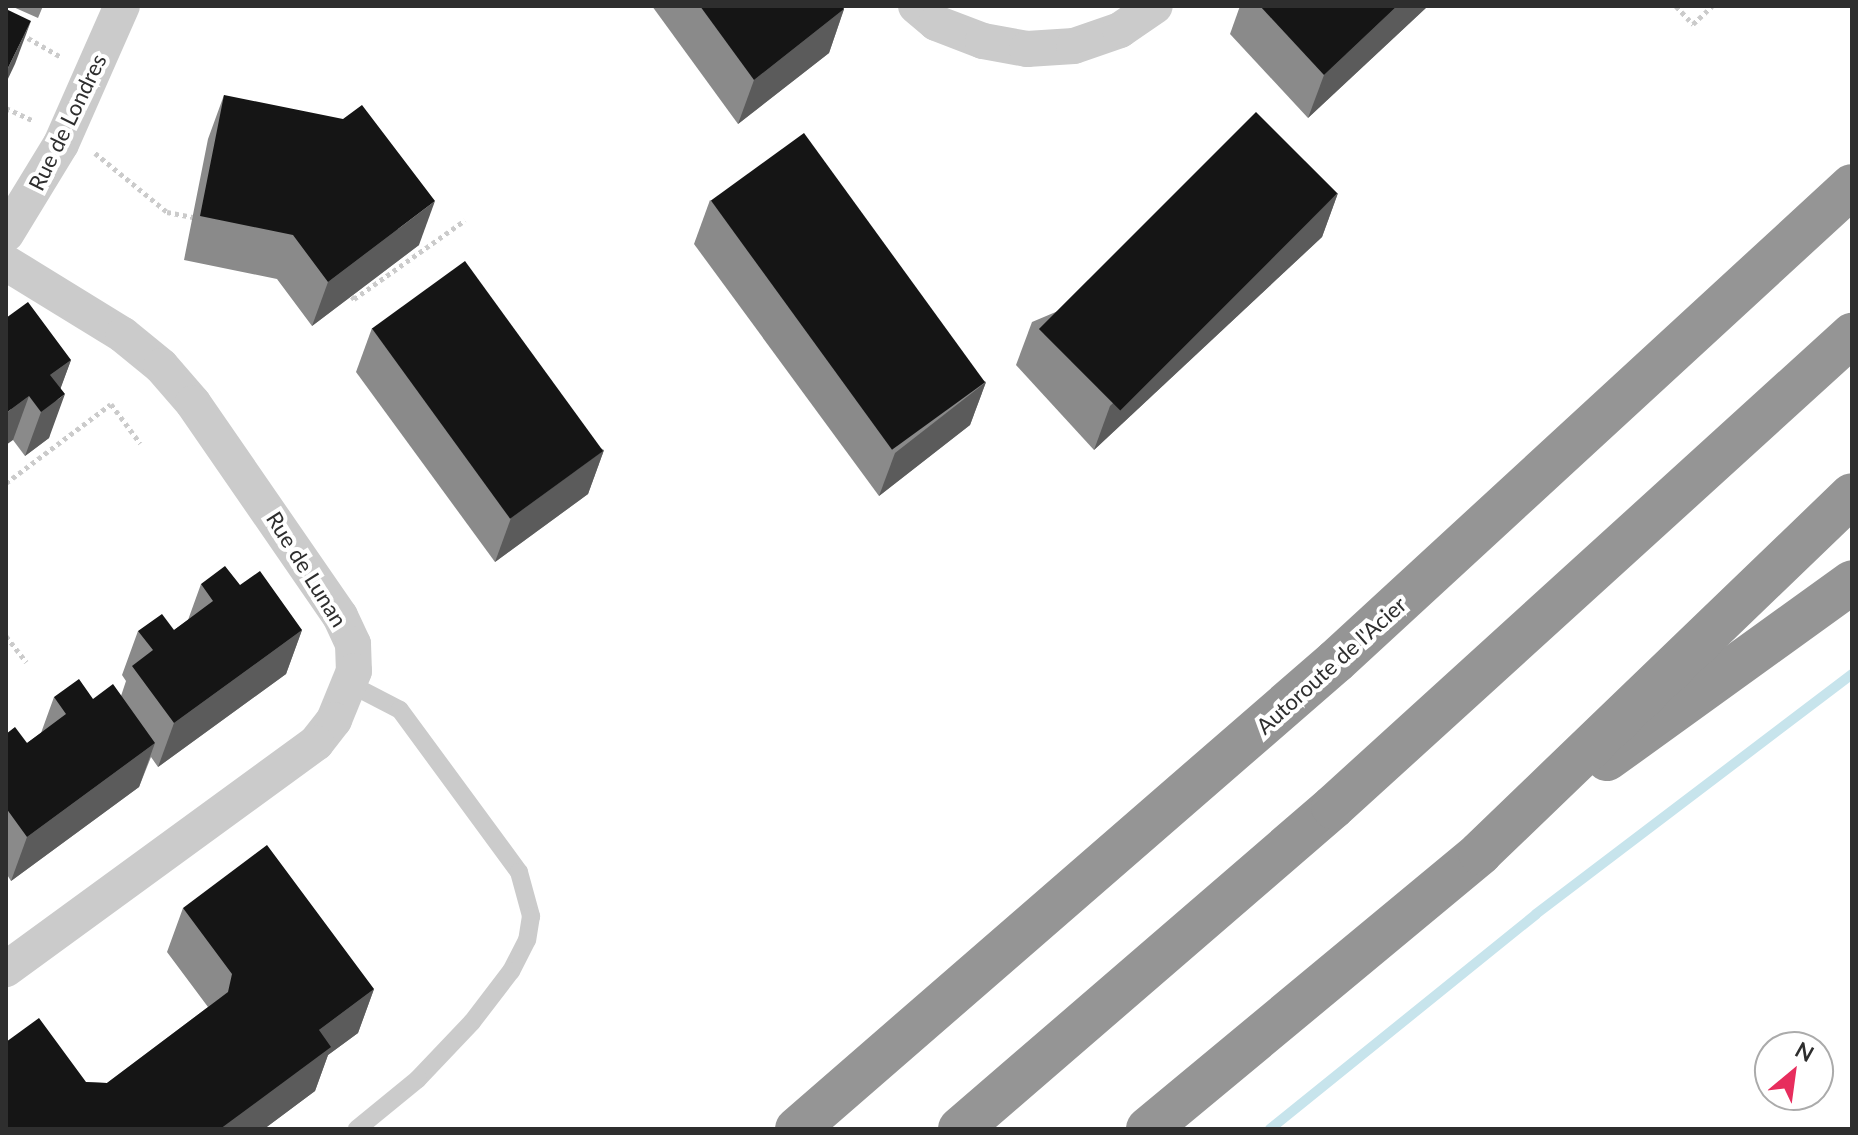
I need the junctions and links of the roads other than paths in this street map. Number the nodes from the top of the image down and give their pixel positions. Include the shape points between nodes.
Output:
1 (122, 6) edge
2 (916, 6) edge
3 (1155, 6) edge
4 (1852, 172) edge
5 (1852, 186) edge
6 (1805, 230) junction
7 (6, 234) edge
8 (6, 263) edge
9 (1852, 335) edge
10 (1852, 495) edge
11 (1852, 582) edge
12 (350, 684) junction
13 (1480, 853) junction
14 (6, 969) edge
15 (357, 1129) edge
16 (797, 1129) edge
17 (960, 1129) edge
18 (1148, 1129) edge

1 - 7 street, Rue de Londres via 61,144
2 - 3 street via 936,23 983,41 1027,49 1074,46 1120,30
4 - 6 highway
5 - 6 highway, Autoroute de l'Acier
6 - 16 highway, Autoroute de l'Acier via 1336,661
8 - 12 street, Rue de Lunan via 123,335 161,366 193,403 340,616 353,644
9 - 17 highway via 1321,817
10 - 13 highway
11 - 13 highway
12 - 14 street, Rue de Lunan via 334,720 316,743
12 - 15 lane via 400,710 519,872 529,892 531,916 527,940 511,971 472,1022 418,1079
13 - 18 highway

